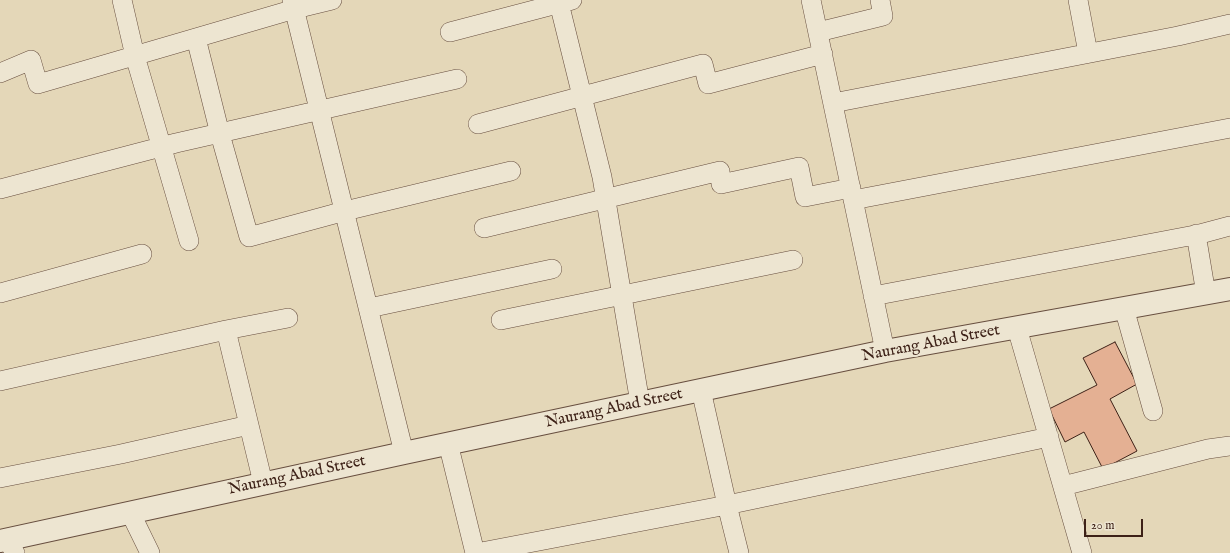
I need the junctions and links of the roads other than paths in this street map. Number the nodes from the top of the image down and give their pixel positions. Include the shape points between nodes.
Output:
1 (122, 0) edge
2 (332, 0) edge
3 (811, 0) edge
4 (880, 0) edge
5 (1078, 0) edge
6 (566, 2) edge
7 (294, 4) edge
8 (1230, 24) edge
9 (450, 32) dead end
10 (818, 32) junction
11 (196, 38) junction
12 (1088, 53) junction
13 (823, 54) junction
14 (136, 56) junction
15 (0, 73) edge
16 (457, 79) dead end
17 (582, 96) junction
18 (833, 103) junction
19 (320, 111) junction
20 (478, 124) dead end
21 (1230, 128) edge
22 (220, 134) junction
23 (161, 147) junction
24 (511, 170) dead end
25 (0, 190) edge
26 (852, 194) junction
27 (606, 198) junction
28 (345, 211) junction
29 (1230, 226) edge
30 (484, 228) dead end
31 (1196, 234) junction
32 (189, 241) dead end
33 (142, 254) dead end
34 (793, 260) dead end
35 (552, 269) dead end
36 (1230, 289) edge
37 (0, 293) edge
38 (1206, 294) junction
39 (621, 296) junction
40 (873, 296) junction
41 (368, 308) junction
42 (1124, 308) junction
43 (288, 318) dead end
44 (501, 320) dead end
45 (1017, 328) junction
46 (226, 330) junction
47 (885, 352) junction
48 (0, 381) edge
49 (701, 390) junction
50 (640, 403) junction
51 (1152, 411) dead end
52 (249, 424) junction
53 (1049, 437) junction
54 (448, 443) junction
55 (1230, 446) edge
56 (404, 453) junction
57 (0, 478) edge
58 (263, 483) junction
59 (1063, 486) junction
60 (727, 506) junction
61 (130, 512) junction
62 (7, 544) edge
63 (150, 553) edge
64 (476, 553) edge
65 (739, 553) edge
66 (1082, 553) edge

1 - 14 street
2 - 7 street
3 - 10 street
4 - 10 street via 883,16
5 - 12 street
6 - 9 street
6 - 17 street
7 - 11 street
7 - 19 street
8 - 12 street
10 - 13 street
11 - 14 street
11 - 22 street
12 - 18 street
13 - 17 street via 708,84 703,64
13 - 18 street
14 - 15 street via 38,84 31,60
14 - 23 street
16 - 19 street
17 - 20 street
17 - 27 street
18 - 26 street
19 - 22 street
19 - 28 street
21 - 26 street
22 - 23 street
22 - 28 street via 249,237
23 - 25 street
23 - 32 street
24 - 28 street
26 - 27 street via 805,197 799,167 721,184 720,171
26 - 40 street
27 - 30 street
27 - 39 street
28 - 41 street
29 - 31 street
31 - 38 street
31 - 40 street
33 - 37 street
34 - 39 street
35 - 41 street
36 - 38 street, Naurang Abad Street
38 - 42 street, Naurang Abad Street
39 - 44 street
39 - 50 street
40 - 47 street
41 - 56 street
42 - 45 street, Naurang Abad Street
42 - 51 street
43 - 46 street
45 - 47 street, Naurang Abad Street
45 - 53 street
46 - 48 street
46 - 52 street
47 - 49 street, Naurang Abad Street
49 - 50 street, Naurang Abad Street
49 - 60 street
50 - 54 street, Naurang Abad Street
52 - 57 street
52 - 58 street
53 - 59 street
53 - 60 street
54 - 56 street, Naurang Abad Street
54 - 64 street
55 - 59 street via 1208,449
56 - 58 street, Naurang Abad Street
58 - 61 street, Naurang Abad Street
59 - 66 street
60 - 64 street
60 - 65 street
61 - 62 street, Naurang Abad Street
61 - 63 street

